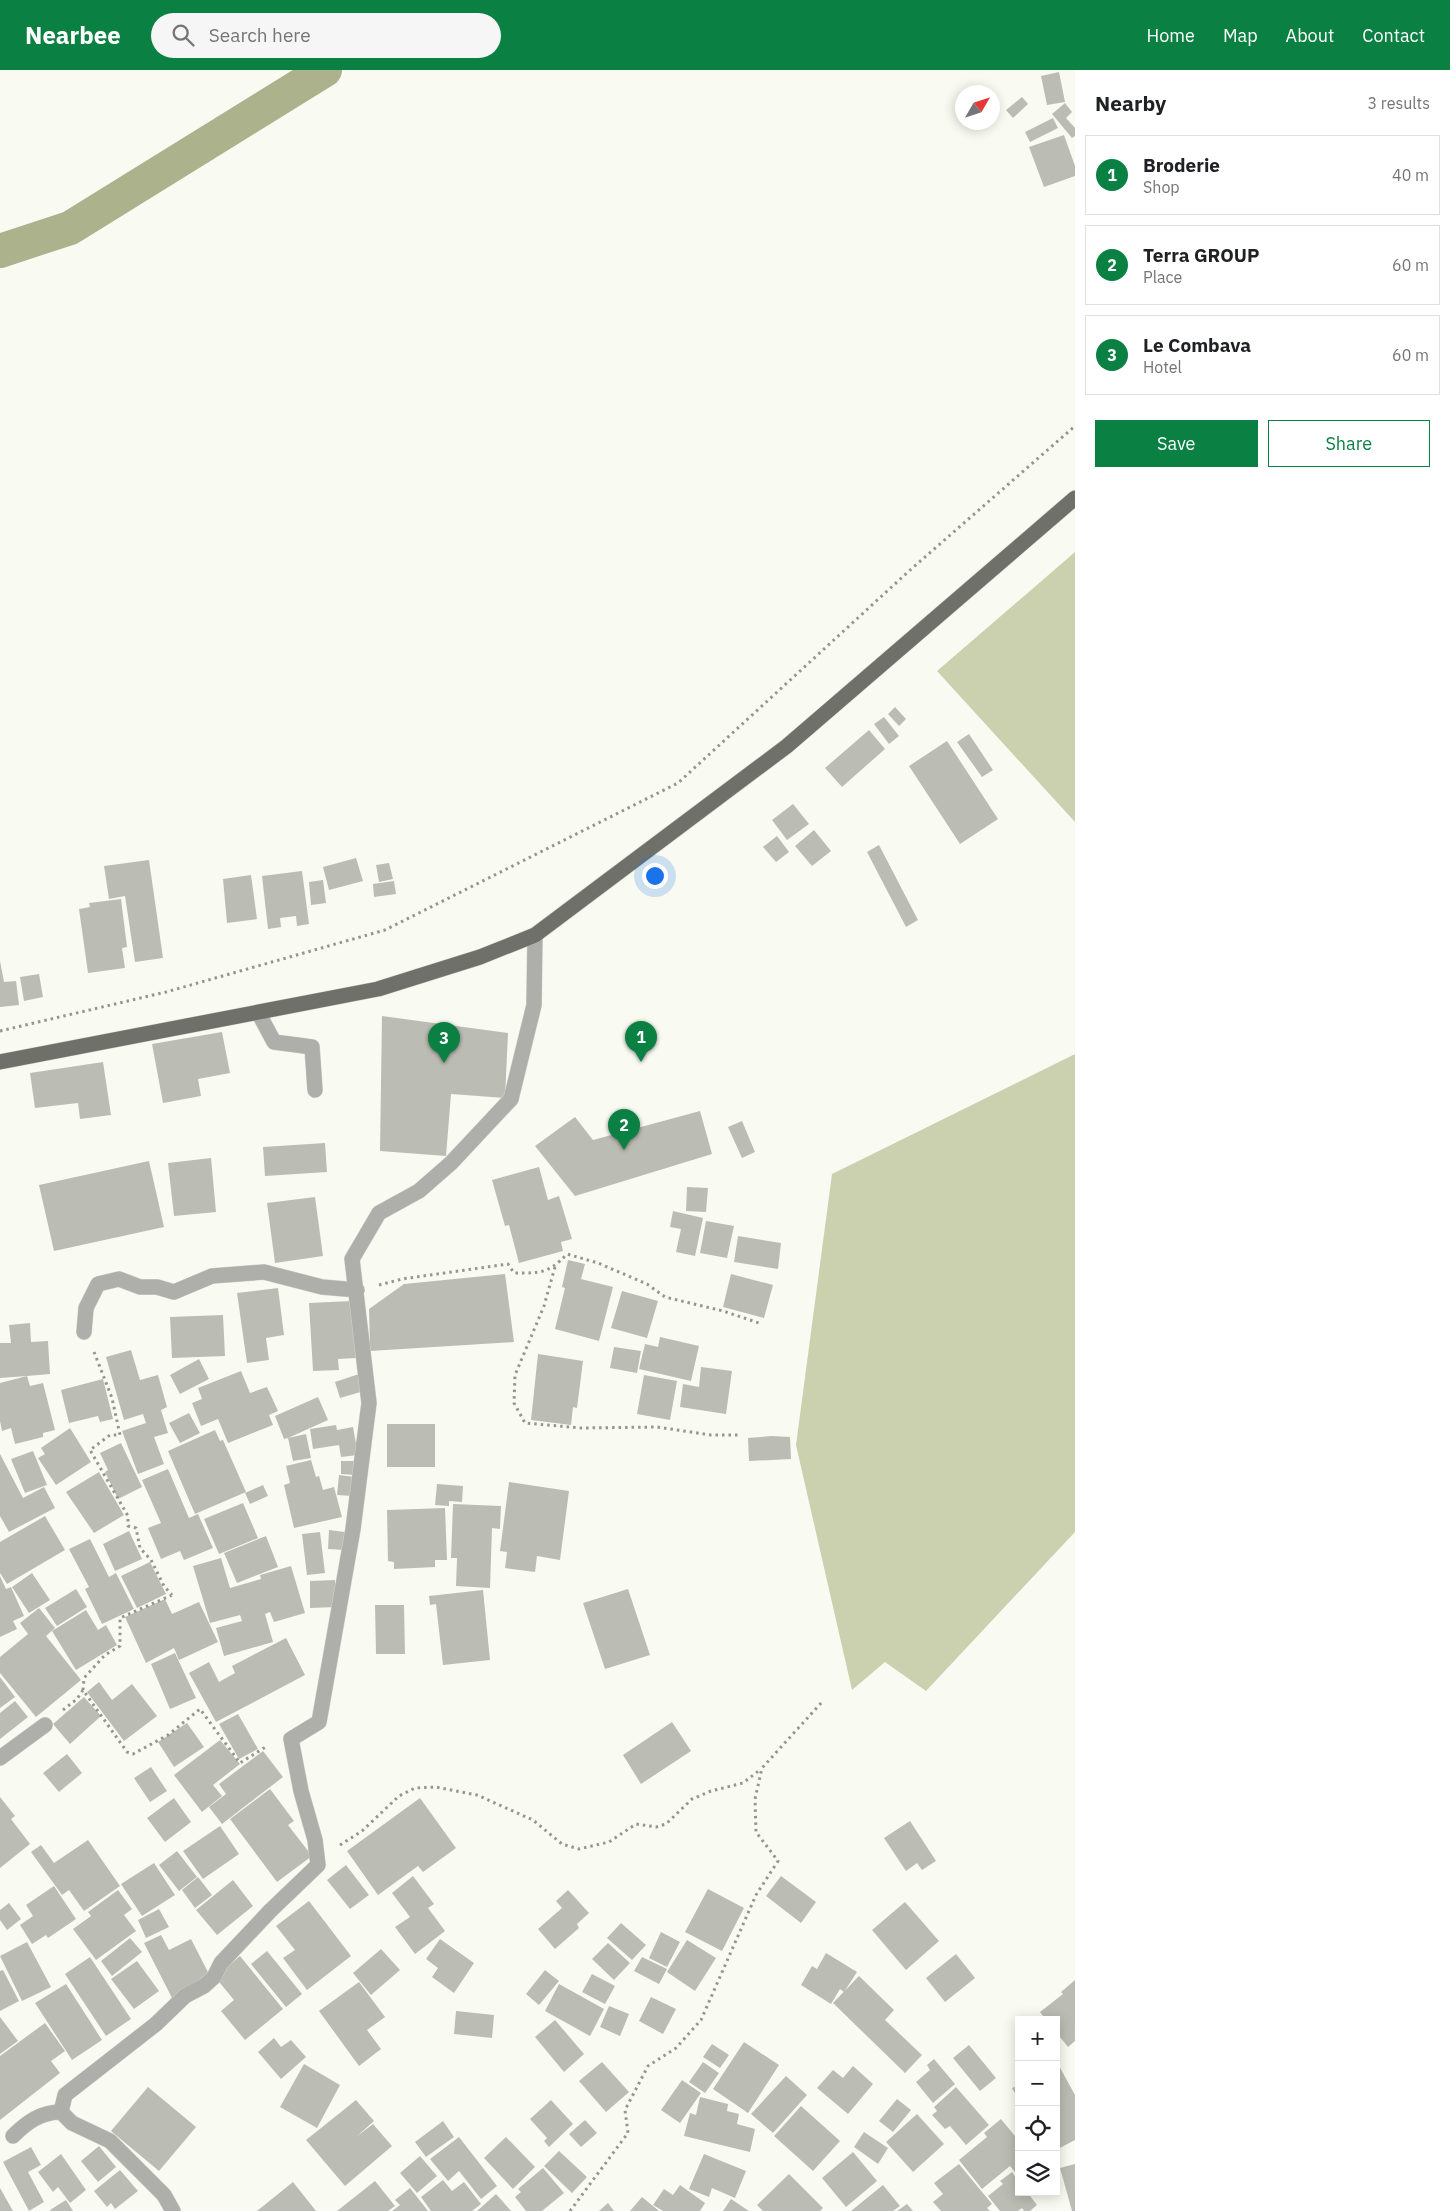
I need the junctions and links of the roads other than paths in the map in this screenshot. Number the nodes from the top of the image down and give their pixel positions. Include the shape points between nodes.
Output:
1 (1075, 498) edge
2 (535, 935) junction
3 (259, 1014) junction
4 (0, 1062) edge
5 (316, 1090) dead end
6 (357, 1290) junction
7 (84, 1332) road end
8 (45, 1725) road end
9 (0, 1758) edge
10 (61, 2112) junction
11 (13, 2136) dead end
12 (173, 2211) edge

1 - 2 main road via 787,746
2 - 3 main road via 480,957 378,989
2 - 6 street via 534,1005 512,1099 419,1191 379,1213 352,1259
3 - 4 main road
3 - 5 street via 274,1042 312,1047
6 - 7 street via 322,1287 264,1272 212,1276 174,1292 140,1287 118,1279 98,1284 86,1308
6 - 10 street via 369,1403 353,1529 320,1722 291,1739 318,1865 221,1963 214,1977 185,1996 156,2024 65,2095
8 - 9 street
10 - 11 street via 50,2112 26,2123
10 - 12 street via 72,2123 110,2141 164,2195

